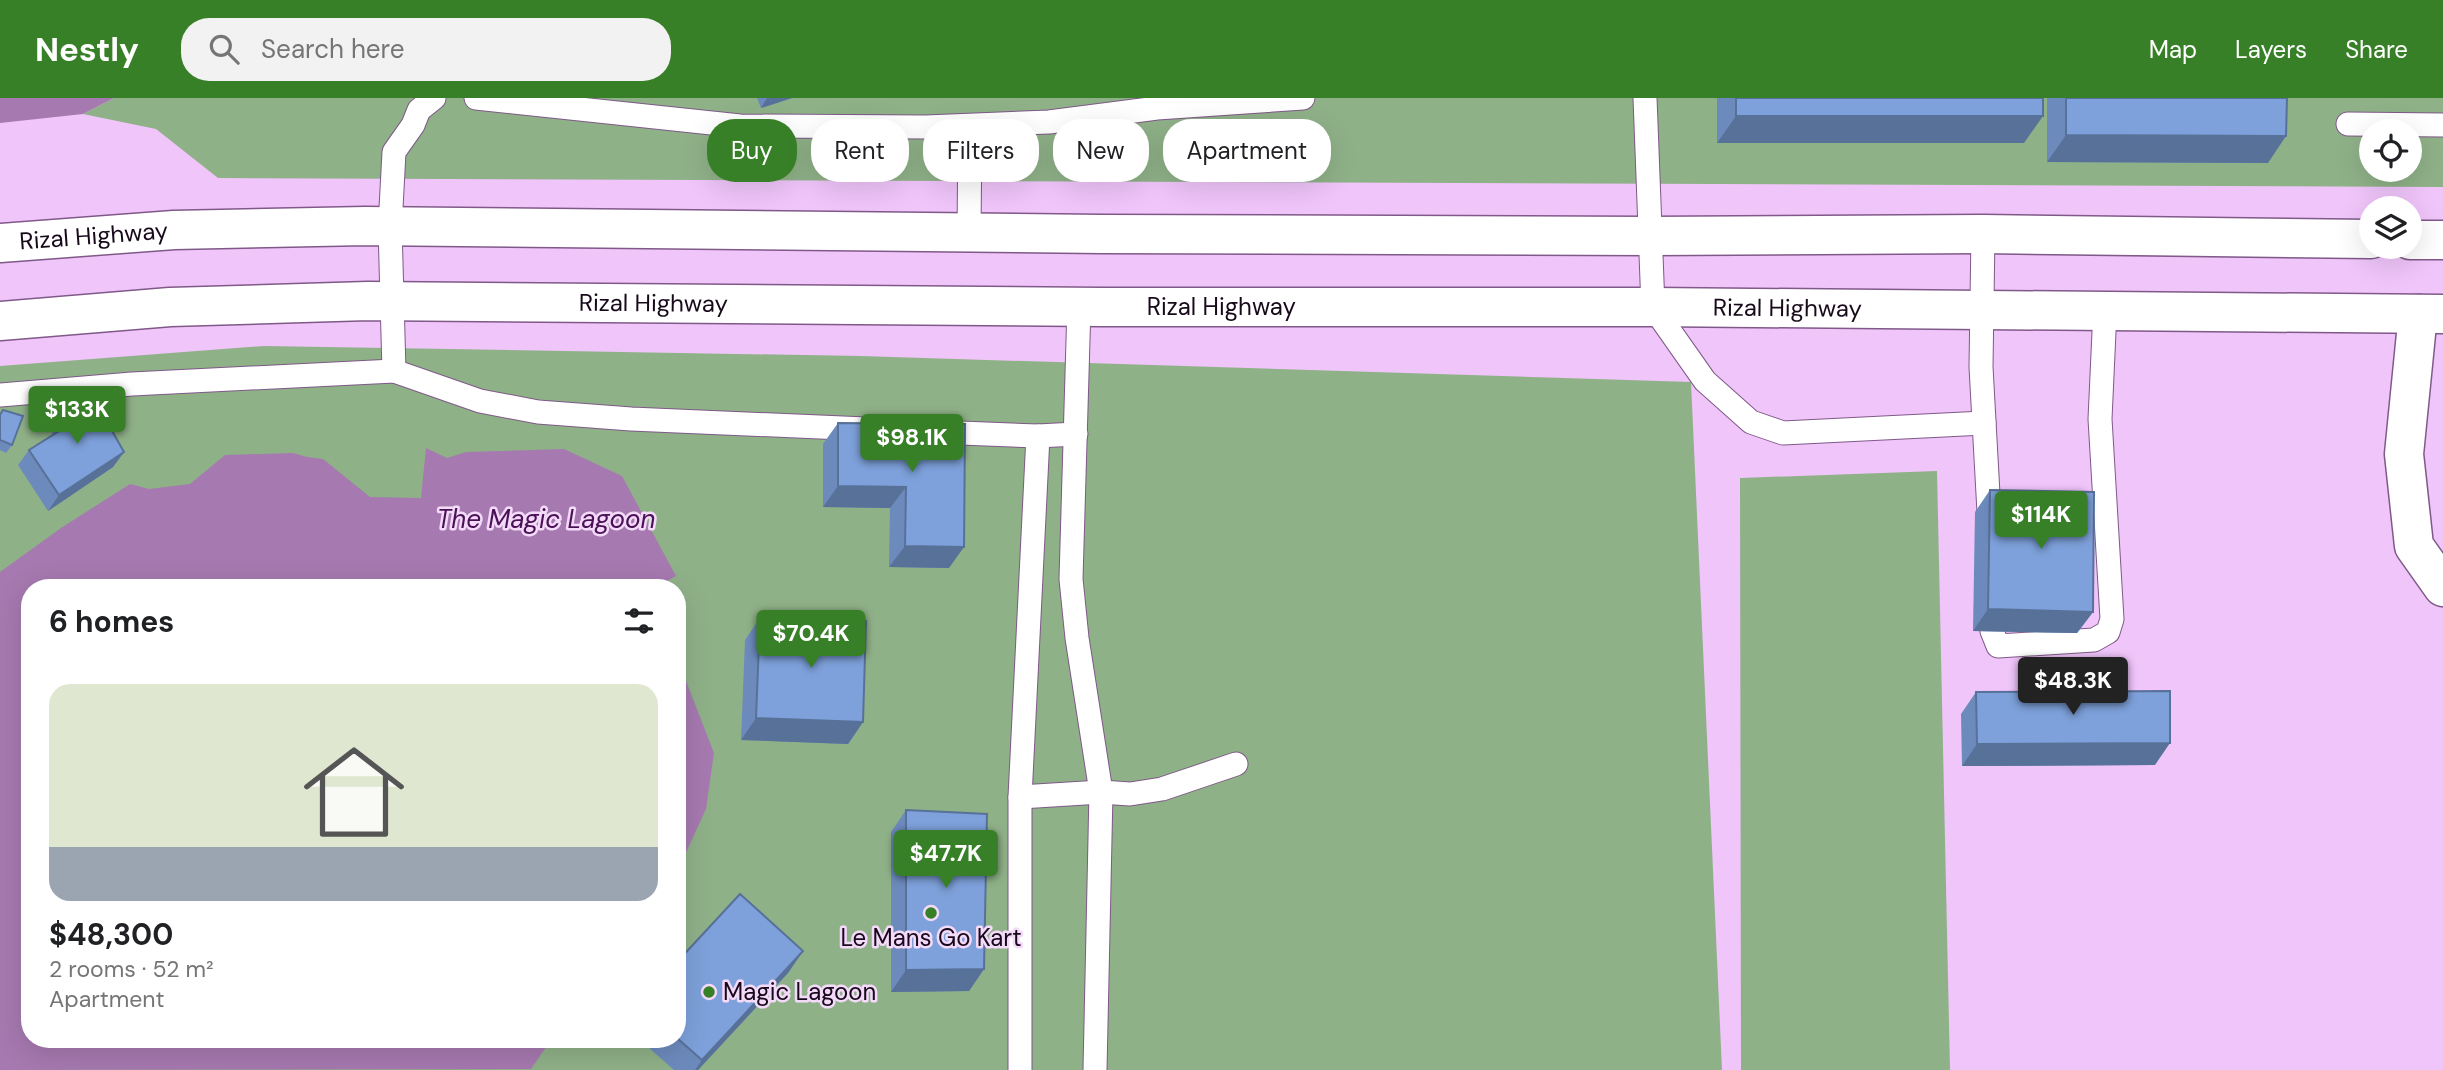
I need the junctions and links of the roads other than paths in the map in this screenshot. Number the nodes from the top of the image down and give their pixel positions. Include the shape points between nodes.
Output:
1 (434, 98) edge
2 (476, 98) edge
3 (1303, 98) edge
4 (1645, 98) edge
5 (1039, 123) edge
6 (2348, 124) dead end
7 (2443, 125) edge
8 (923, 126) edge
9 (969, 182) edge
10 (390, 227) junction
11 (969, 233) junction
12 (1983, 234) junction
13 (1650, 236) junction
14 (2359, 239) edge
15 (2422, 240) edge
16 (2443, 240) edge
17 (0, 243) edge
18 (394, 301) junction
19 (1079, 306) junction
20 (1653, 307) junction
21 (1983, 309) junction
22 (2105, 310) junction
23 (2431, 314) edge
24 (0, 321) edge
25 (394, 371) junction
26 (0, 396) edge
27 (1984, 423) junction
28 (889, 430) edge
29 (916, 431) edge
30 (1076, 434) junction
31 (1038, 436) junction
32 (1989, 512) edge
33 (2443, 587) edge
34 (1992, 631) edge
35 (1236, 764) dead end
36 (1101, 792) junction
37 (1020, 797) junction
38 (1020, 1070) edge
39 (1095, 1070) edge

1 - 10 lane via 419,110 394,152
2 - 8 lane via 740,126
3 - 5 lane via 1157,108
4 - 13 lane
6 - 7 lane
9 - 11 lane
10 - 11 main road, Rizal Highway
10 - 17 main road, Rizal Highway via 174,230
10 - 18 lane
11 - 13 main road, Rizal Highway
12 - 13 main road, Rizal Highway
12 - 14 main road, Rizal Highway
12 - 21 lane
13 - 20 lane
15 - 16 main road
18 - 19 main road, Rizal Highway
18 - 24 main road, Rizal Highway via 170,307
18 - 25 lane
19 - 20 main road, Rizal Highway
19 - 30 lane
20 - 21 main road, Rizal Highway
20 - 27 lane via 1706,381 1751,422 1783,433
21 - 22 main road, Rizal Highway
21 - 27 lane
22 - 23 main road, Rizal Highway
22 - 34 lane via 2100,419 2112,619 2108,632 2094,640 1998,646
23 - 33 main road via 2404,454 2413,546
25 - 26 lane via 132,384
25 - 28 lane via 480,401 538,412
27 - 32 lane
29 - 31 lane
30 - 31 lane
30 - 36 lane via 1071,579
31 - 37 lane
35 - 36 lane via 1162,789
36 - 37 lane
36 - 39 lane
37 - 38 lane

